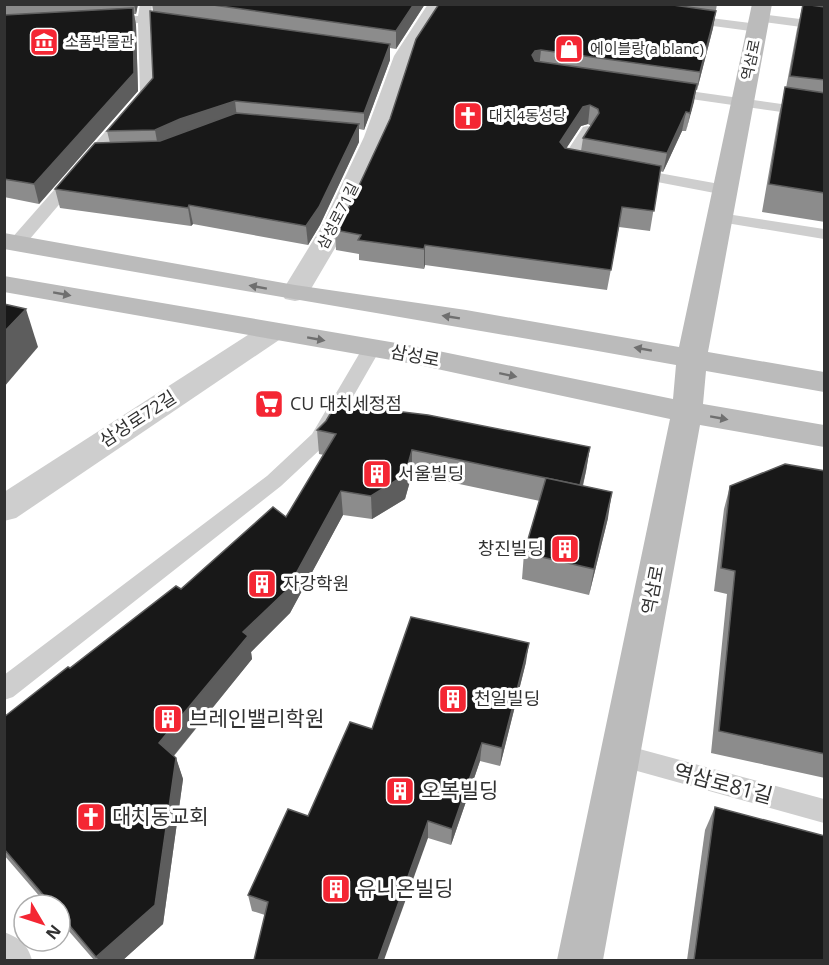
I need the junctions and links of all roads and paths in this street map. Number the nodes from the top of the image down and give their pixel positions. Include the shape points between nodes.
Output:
1 (438, 4) edge
2 (145, 12) edge
3 (760, 17) edge
4 (678, 18) edge
5 (97, 21) edge
6 (191, 26) edge
7 (825, 26) edge
8 (652, 90) edge
9 (742, 103) junction
10 (825, 114) edge
11 (588, 130) edge
12 (94, 154) junction
13 (113, 155) edge
14 (723, 204) junction
15 (825, 234) edge
16 (11, 242) edge
17 (4, 284) edge
18 (295, 294) junction
19 (272, 332) junction
20 (372, 348) junction
21 (692, 357) junction
22 (825, 382) edge
23 (687, 412) junction
24 (825, 436) edge
25 (4, 508) edge
26 (4, 690) edge
27 (621, 756) junction
28 (825, 811) edge
29 (4, 955) edge
30 (9, 960) edge
31 (580, 960) edge

1 - 18 street, 삼성로71길 via 398,55 335,226
2 - 5 lane
2 - 6 lane
2 - 12 lane via 147,93
3 - 4 lane
3 - 7 lane, 역삼로
3 - 9 main road, 역삼로
8 - 9 lane
9 - 10 lane, 역삼로
9 - 14 main road, 역삼로
11 - 14 lane via 568,162 608,169
12 - 13 lane
12 - 16 lane
14 - 15 lane
14 - 21 main road, 역삼로
18 -> 16 main road
17 -> 19 main road, 삼성로
21 -> 18 main road
19 -> 20 main road, 삼성로
19 - 25 street, 삼성로72길
20 -> 23 main road, 삼성로
20 - 26 lane via 319,439 274,481
21 - 22 main road
21 - 23 main road, 역삼로
23 -> 24 main road, 삼성로
23 - 27 main road, 역삼로
27 - 28 lane, 역삼로81길
27 - 31 main road, 역삼로
29 - 30 street

